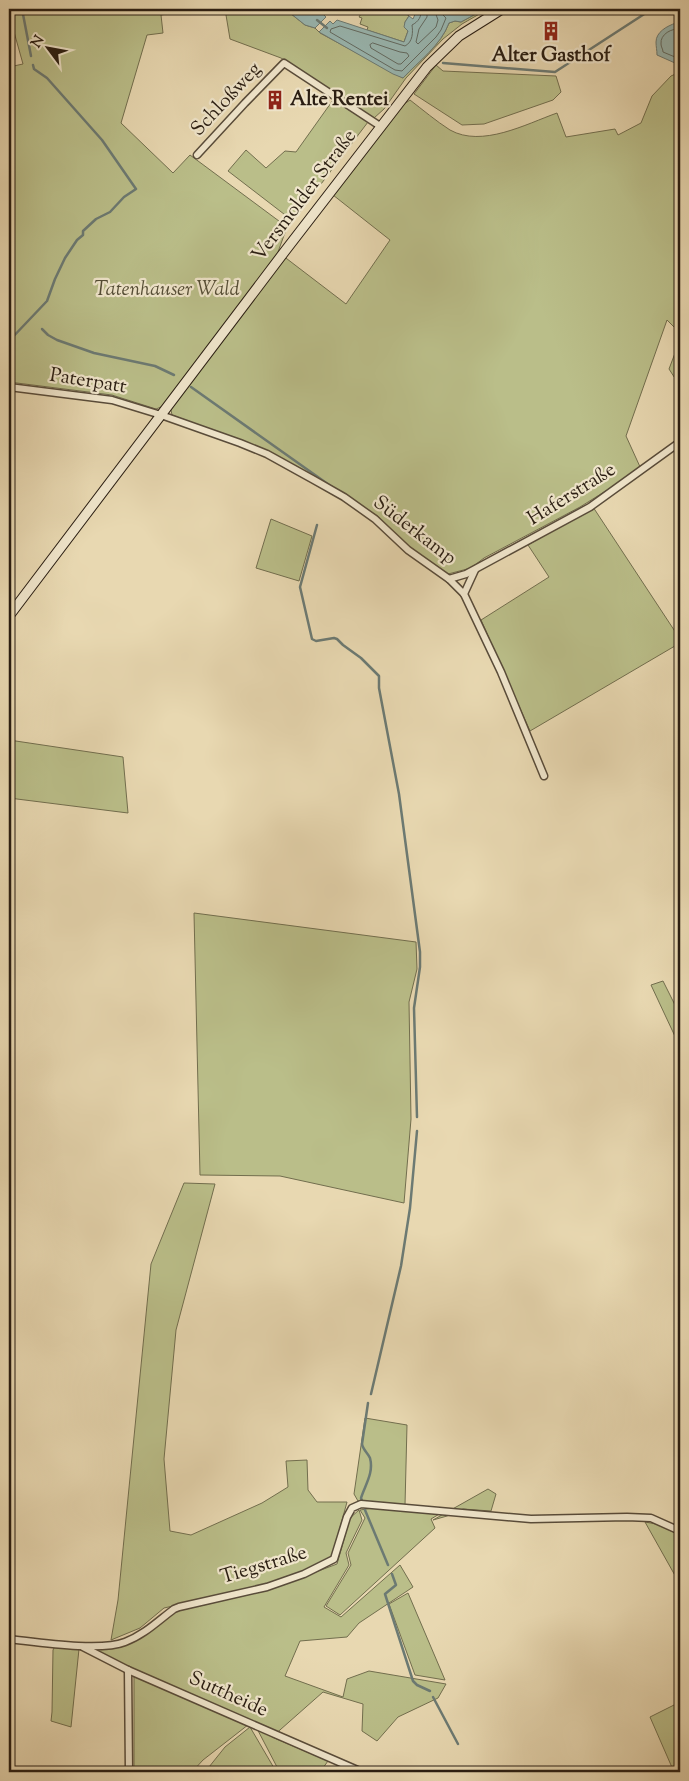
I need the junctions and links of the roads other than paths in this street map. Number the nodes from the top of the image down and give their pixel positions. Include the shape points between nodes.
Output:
1 (502, 9) edge
2 (380, 126) junction
3 (197, 155) dead end
4 (9, 387) edge
5 (161, 414) junction
6 (680, 442) edge
7 (476, 568) junction
8 (449, 579) junction
9 (464, 594) junction
10 (9, 616) edge
11 (544, 776) dead end
12 (680, 1531) edge
13 (9, 1639) edge
14 (82, 1646) junction
15 (128, 1670) junction
16 (129, 1772) edge
17 (362, 1772) edge

1 - 2 main road, Versmolder Straße via 459,36 442,51
2 - 3 street, Schloßweg via 284,63
2 - 5 main road, Versmolder Straße
4 - 5 street, Paterpatt via 112,400
5 - 8 street, Süderkamp via 267,454 314,480 376,519 408,550
5 - 10 main road, Versmolder Straße
6 - 7 street, Haferstraße via 590,507
7 - 8 street, Haferstraße
7 - 9 street
8 - 9 street, Süderkamp
9 - 11 street, Süderkamp
12 - 14 street, Tiegstraße via 651,1518 531,1518 361,1504 352,1508 347,1517 334,1559 267,1587 179,1607 124,1643
13 - 14 street, Tiegstraße
14 - 15 street, Suttheide
15 - 16 street
15 - 17 street, Suttheide

